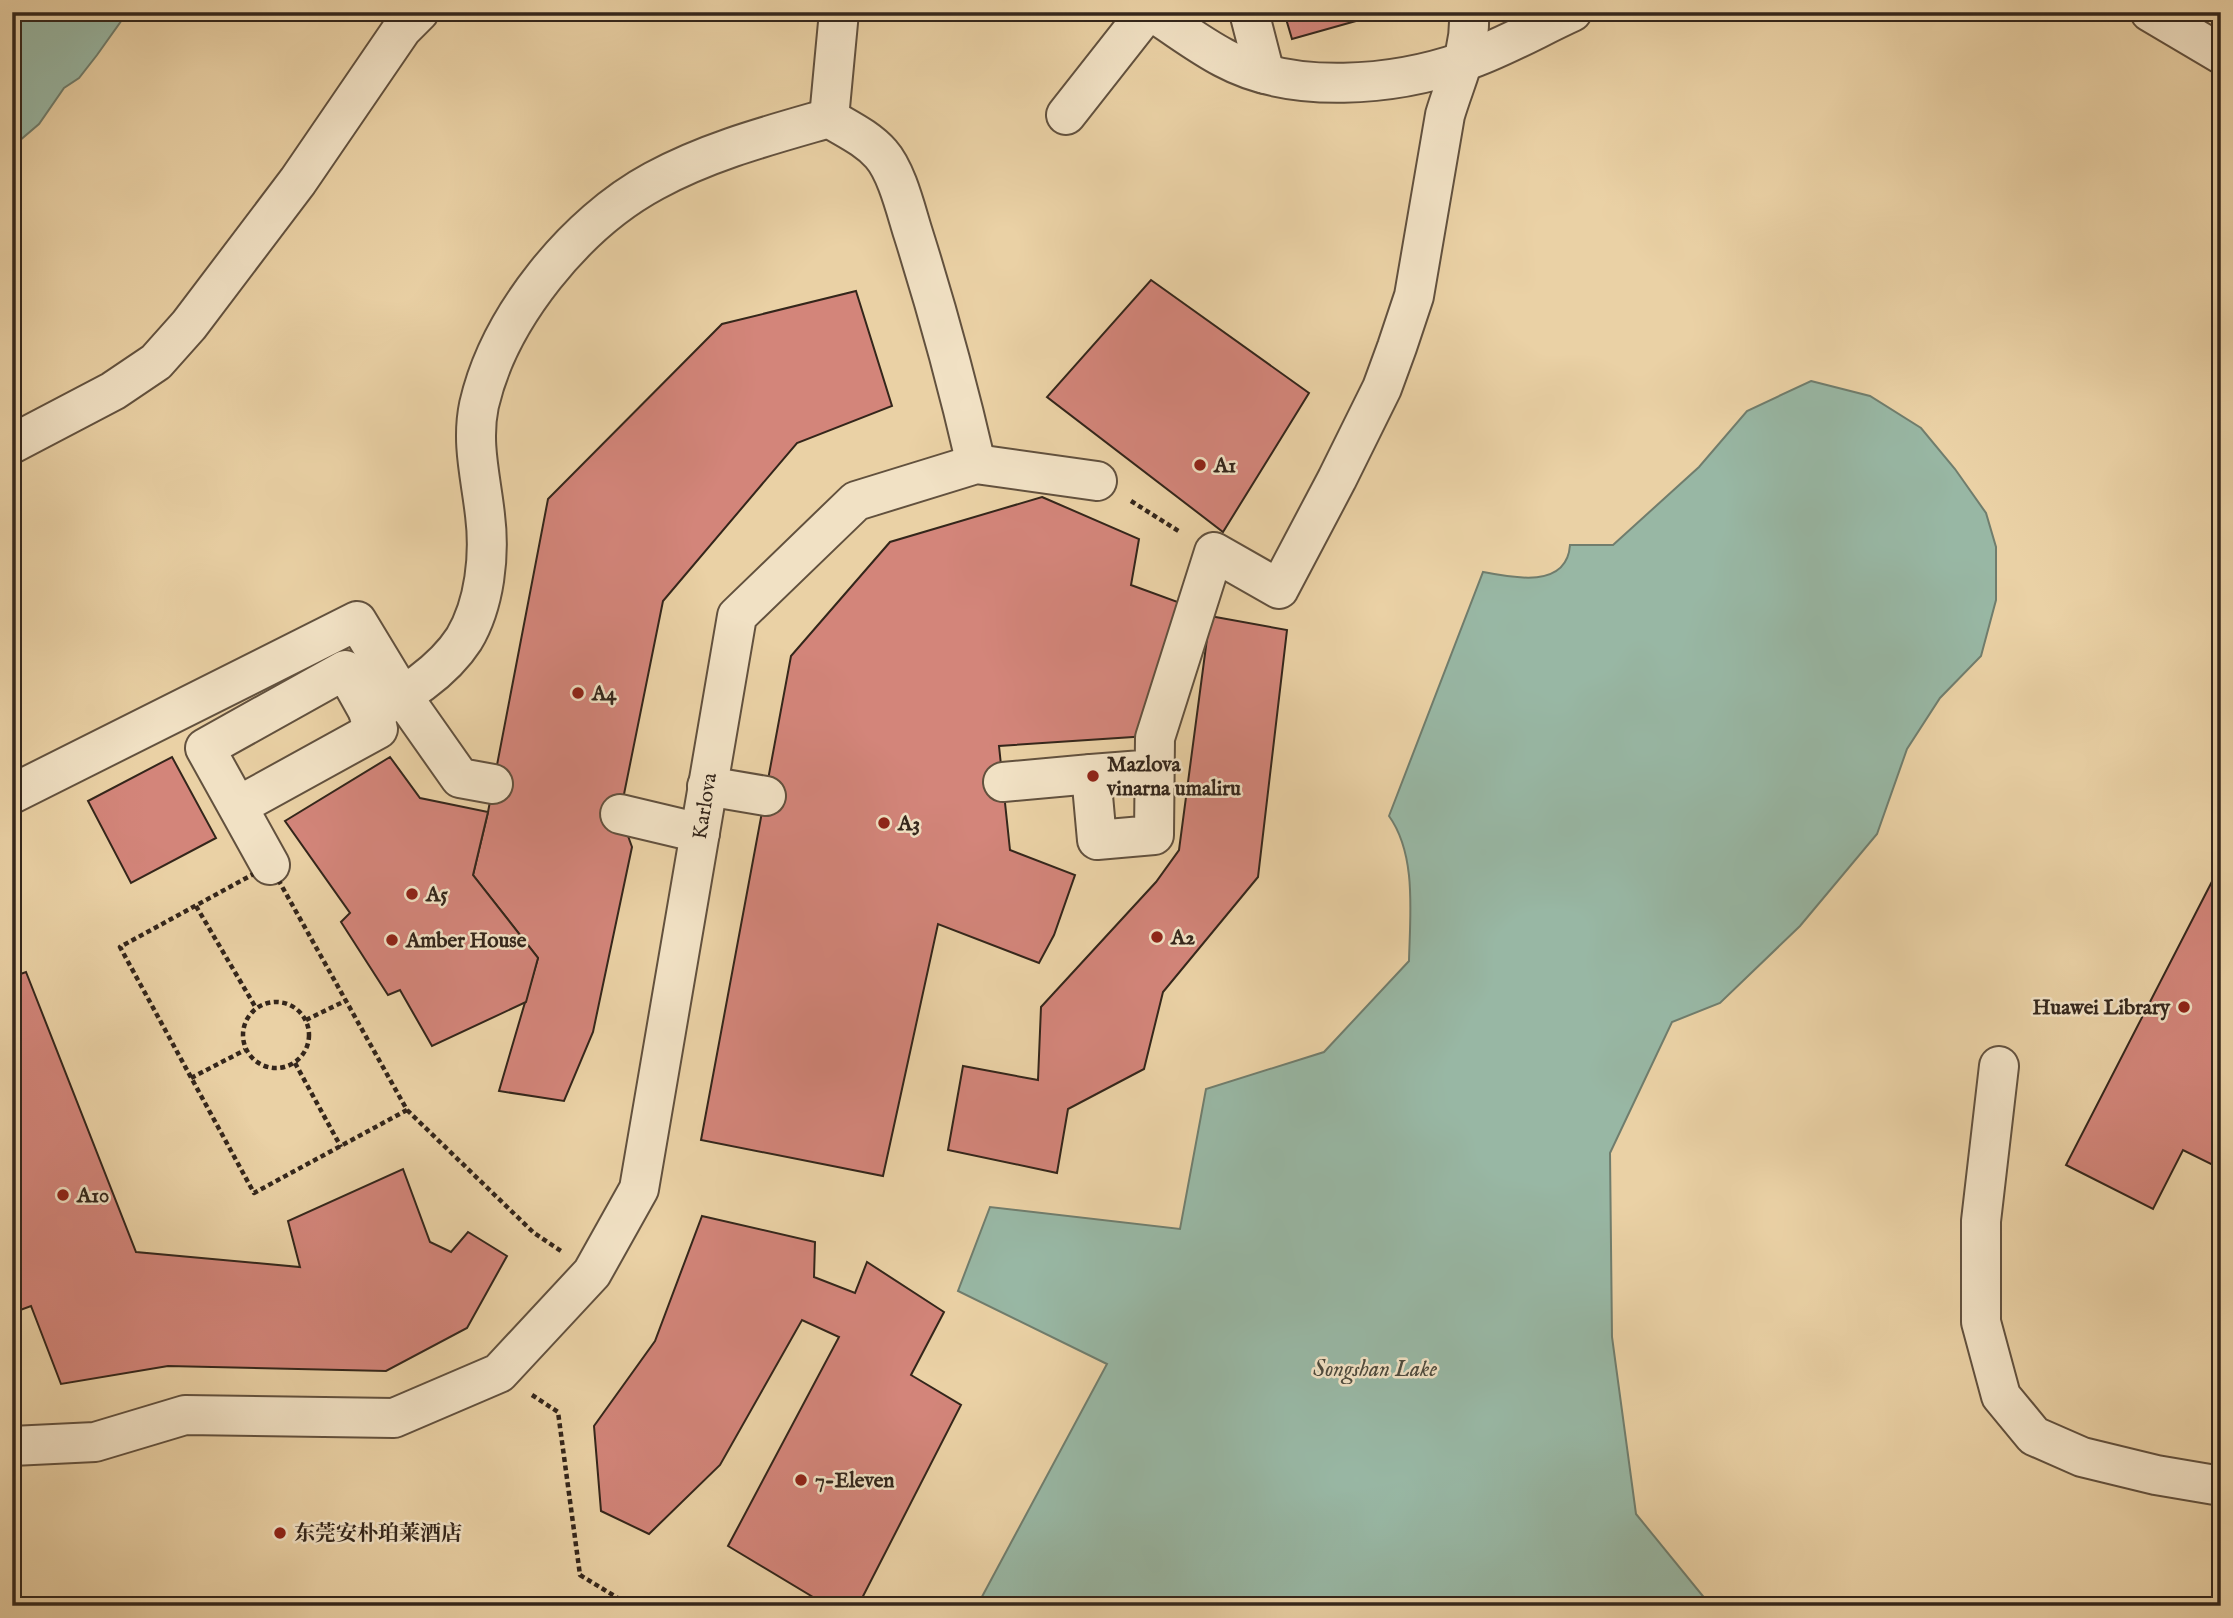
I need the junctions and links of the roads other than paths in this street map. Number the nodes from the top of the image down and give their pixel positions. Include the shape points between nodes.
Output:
1 (419, 12) edge
2 (839, 12) edge
3 (1150, 12) edge
4 (1249, 12) edge
5 (1469, 12) edge
6 (1572, 12) edge
7 (2150, 12) edge
8 (2221, 54) edge
9 (1465, 61) junction
10 (1265, 74) junction
11 (1066, 115) dead end
12 (829, 118) junction
13 (12, 444) edge
14 (976, 464) junction
15 (1097, 481) road end
16 (410, 691) junction
17 (369, 715) junction
18 (1155, 769) junction
19 (1091, 774) junction
20 (1003, 782) dead end
21 (493, 784) dead end
22 (707, 786) junction
23 (12, 794) edge
24 (766, 796) dead end
25 (238, 806) junction
26 (620, 814) dead end
27 (700, 833) junction
28 (270, 865) road end
29 (1999, 1066) dead end
30 (12, 1446) edge
31 (2221, 1486) edge

1 - 13 street via 402,29 290,192 189,326 156,362 113,391
2 - 12 street
3 - 10 street via 1226,59
3 - 11 street
4 - 10 street
5 - 9 street
6 - 9 street
7 - 8 street
9 - 10 street via 1380,81 1331,83
9 - 18 street via 1445,115 1414,296 1381,388 1279,589 1214,552 1155,737
12 - 14 street via 883,156 932,294
12 - 16 street via 760,138 654,181 610,209 544,276 499,351 479,405 475,450 488,538 480,596 464,639
14 - 15 street
14 - 22 street, Karlova via 856,501 737,616
16 - 17 street
16 - 21 street via 460,778
16 - 23 street via 357,621
17 - 25 street via 378,729
17 - 25 street via 345,670 205,748
18 - 19 street
18 - 19 street via 1154,835 1097,840
19 - 20 street
22 - 24 street
22 - 27 street, Karlova
25 - 28 street
26 - 27 street
27 - 30 street, Karlova via 639,1189 592,1273 499,1373 394,1418 185,1415 95,1442
29 - 31 street via 1981,1221 1981,1322 2001,1396 2034,1436 2082,1457

